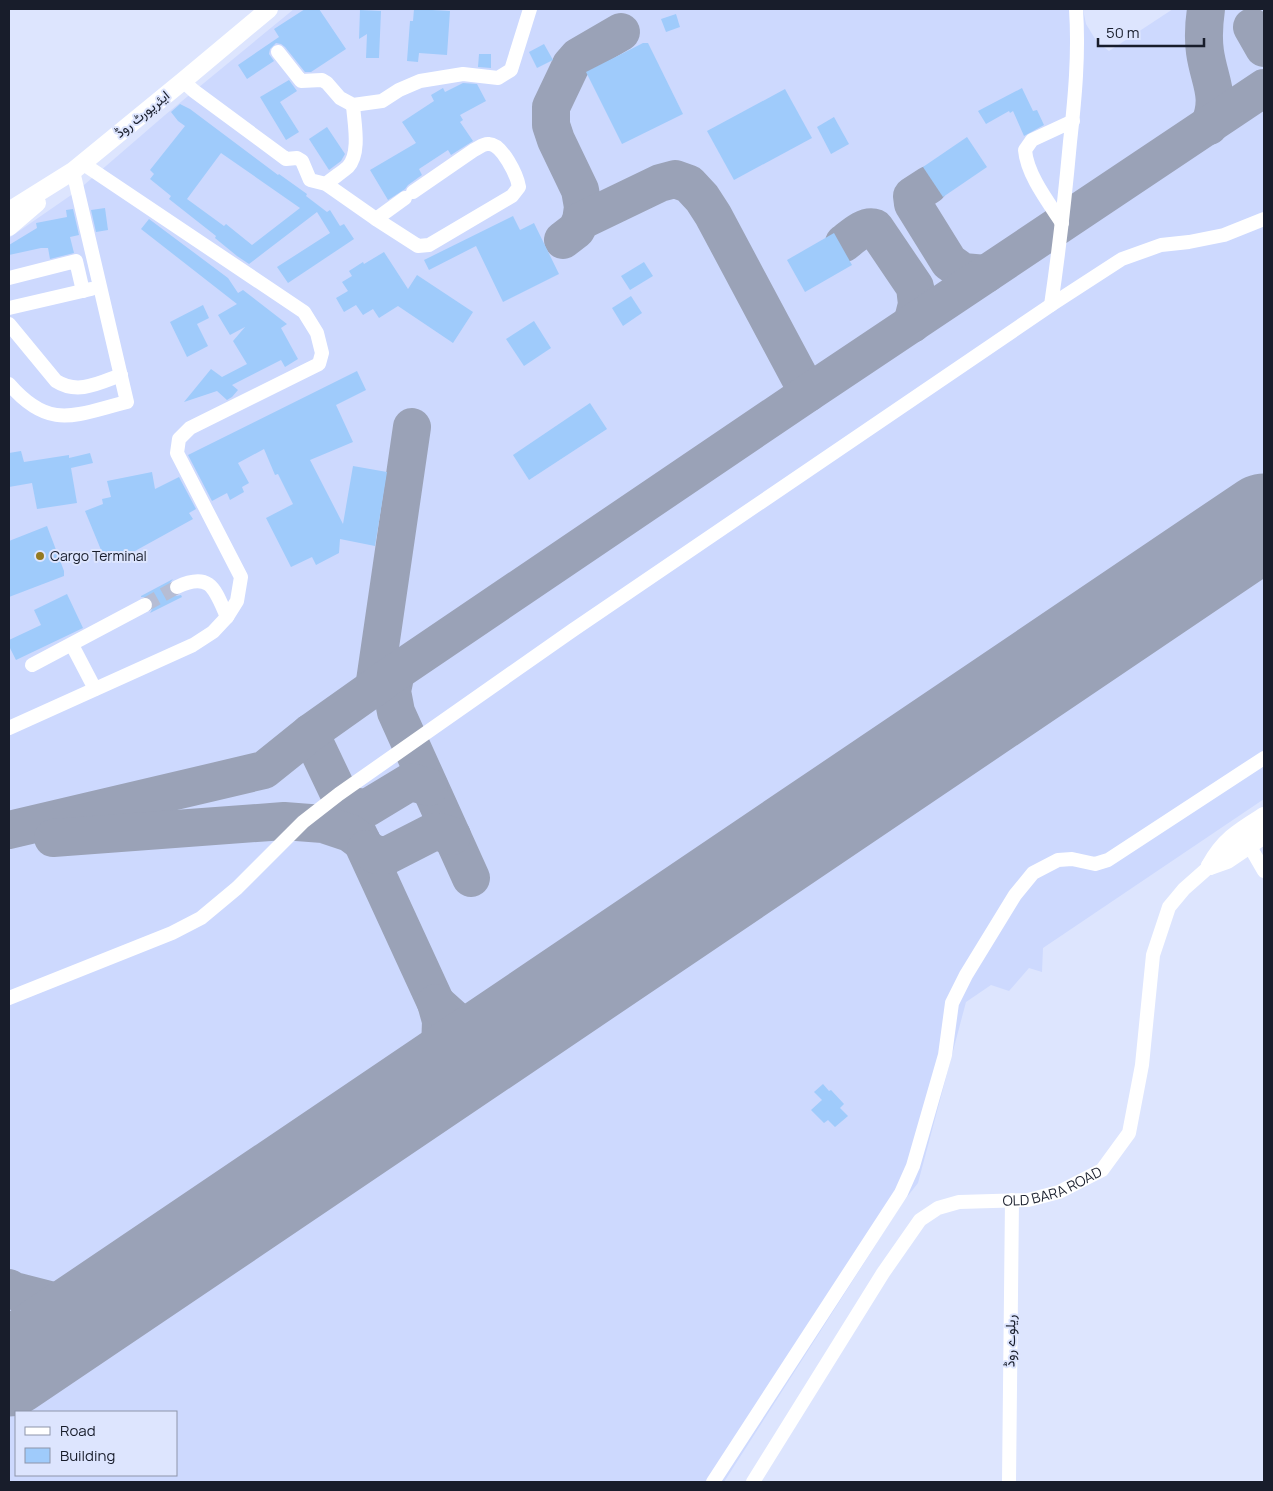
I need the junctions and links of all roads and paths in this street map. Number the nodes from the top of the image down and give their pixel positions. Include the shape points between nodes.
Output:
1 (269, 9) edge
2 (530, 9) edge
3 (1076, 9) edge
4 (278, 52) dead end
5 (184, 81) junction
6 (353, 105) junction
7 (1073, 121) junction
8 (77, 167) junction
9 (326, 184) junction
10 (9, 211) edge
11 (376, 219) junction
12 (1264, 219) edge
13 (1062, 223) junction
14 (9, 227) edge
15 (9, 278) edge
16 (100, 287) junction
17 (83, 291) junction
18 (1051, 305) junction
19 (9, 308) edge
20 (9, 324) edge
21 (121, 375) junction
22 (9, 384) edge
23 (177, 587) tunnel mouth
24 (145, 605) tunnel mouth
25 (227, 617) junction
26 (72, 644) junction
27 (32, 665) dead end
28 (96, 689) junction
29 (9, 728) edge
30 (1264, 758) edge
31 (1264, 816) edge
32 (1264, 834) edge
33 (1249, 845) junction
34 (1210, 866) junction
35 (1264, 871) edge
36 (9, 998) edge
37 (1012, 1200) junction
38 (713, 1482) edge
39 (753, 1482) edge
40 (1008, 1482) edge

1 - 5 main road, ایئرپورٹ روڈ
2 - 6 street via 516,59 505,75 498,78 462,74 420,81 382,101
3 - 7 street via 1078,48
4 - 6 street via 301,81 322,80 340,98
5 - 8 main road, ایئرپورٹ روڈ
5 - 9 street via 286,159 302,161 310,180
6 - 9 street via 354,156 349,166
7 - 13 street
7 - 13 street via 1032,140 1025,150 1029,167
8 - 10 main road, ایئرپورٹ روڈ
8 - 14 main road
8 - 16 street
8 - 25 street via 304,312 317,333 322,352 319,364 190,428 179,439 177,453 241,577 237,601
9 - 11 street
11 - 11 street via 414,244 429,245 512,196 519,187 517,178 499,147 484,144
12 - 18 street via 1224,235 1161,245 1122,259
13 - 18 street
15 - 17 street via 76,261
16 - 17 street
16 - 21 street
17 - 19 street
18 - 36 street via 339,794 303,822 237,888 201,918 172,934
20 - 21 street via 56,382 66,387 82,388
21 - 22 street via 127,402 70,416 53,416 36,409
23 - 25 street via 191,581 209,584
24 - 26 street
25 - 28 street via 193,645
26 - 27 street
26 - 28 street
28 - 29 street
30 - 38 street via 1108,860 1095,864 1058,860 1033,873 1015,895 966,974 952,1003 945,1055 913,1166 901,1193
31 - 34 main road via 1218,850
32 - 33 main road, OLD BARA ROAD
33 - 34 main road, OLD BARA ROAD via 1227,860
33 - 35 street
34 - 37 street, OLD BARA ROAD via 1169,907 1153,955 1142,1065 1128,1133 1102,1170 1059,1192 1028,1200
37 - 39 street, OLD BARA ROAD via 959,1202 938,1208 920,1220 883,1273
37 - 40 street, ریلوے روڈ

